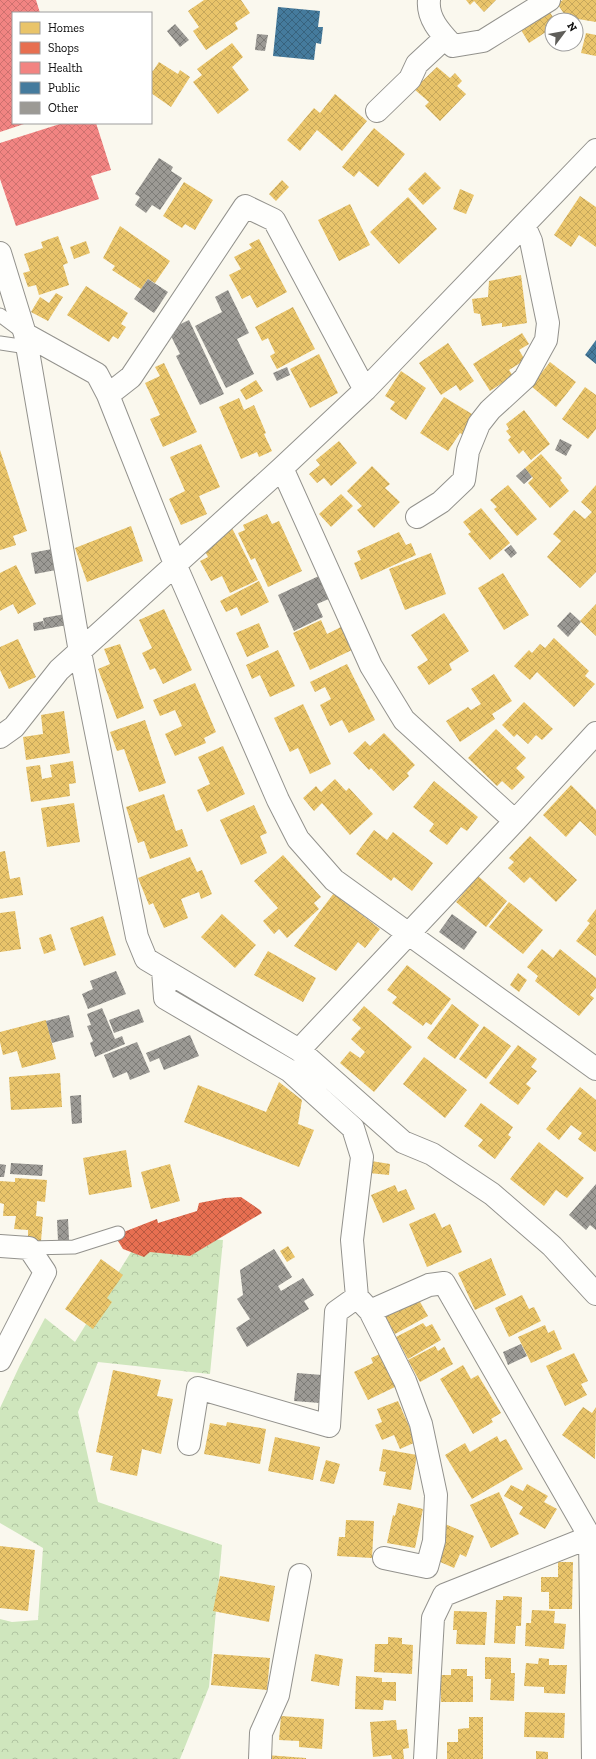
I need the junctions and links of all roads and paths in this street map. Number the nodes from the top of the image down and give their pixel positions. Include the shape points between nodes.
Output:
1 (429, 0) edge
2 (549, 0) edge
3 (445, 38) junction
4 (376, 110) dead end
5 (596, 150) edge
6 (524, 225) junction
7 (0, 253) edge
8 (0, 315) edge
9 (26, 340) junction
10 (0, 343) edge
11 (365, 390) junction
12 (108, 395) junction
13 (282, 468) junction
14 (417, 517) dead end
15 (175, 564) junction
16 (80, 652) junction
17 (596, 734) edge
18 (0, 737) edge
19 (515, 820) junction
20 (408, 933) junction
21 (163, 970) junction
22 (299, 1050) junction
23 (596, 1069) edge
24 (118, 1233) dead end
25 (0, 1246) edge
26 (29, 1248) junction
27 (596, 1294) edge
28 (364, 1304) junction
29 (0, 1360) edge
30 (189, 1444) dead end
31 (590, 1537) junction
32 (384, 1558) dead end
33 (300, 1575) dead end
34 (260, 1759) edge
35 (426, 1759) edge
36 (593, 1759) edge

1 - 3 street via 435,27
2 - 3 street via 483,41 453,46
3 - 4 street via 418,64 410,79
5 - 6 street
6 - 11 street
6 - 14 street via 531,241 548,323 546,340 525,378 490,410 479,424 468,451 464,480 441,502
7 - 9 street
8 - 9 lane
9 - 10 lane
9 - 12 street via 97,374
9 - 16 street
11 - 12 street via 274,220 245,206 131,378
11 - 13 street
12 - 15 street
13 - 15 street
13 - 19 street via 371,666 404,720
15 - 16 street
15 - 20 street via 278,800 298,839 334,880
16 - 18 street via 59,670 14,727
16 - 21 street via 137,937 146,960
17 - 19 street
19 - 20 street
20 - 22 street
20 - 23 street
21 - 22 street
21 - 28 street via 165,998 290,1072 353,1128 362,1157 352,1240
22 - 27 street via 403,1142 432,1154 492,1194 552,1246
24 - 26 lane via 74,1247
25 - 26 street
26 - 29 street via 45,1272
28 - 30 street via 336,1312 329,1426 198,1388
28 - 31 street via 444,1283
28 - 32 street via 404,1381 421,1424 436,1495 434,1541 428,1567
31 - 35 street via 444,1595 433,1618
31 - 36 street
33 - 34 street via 278,1694 261,1733

